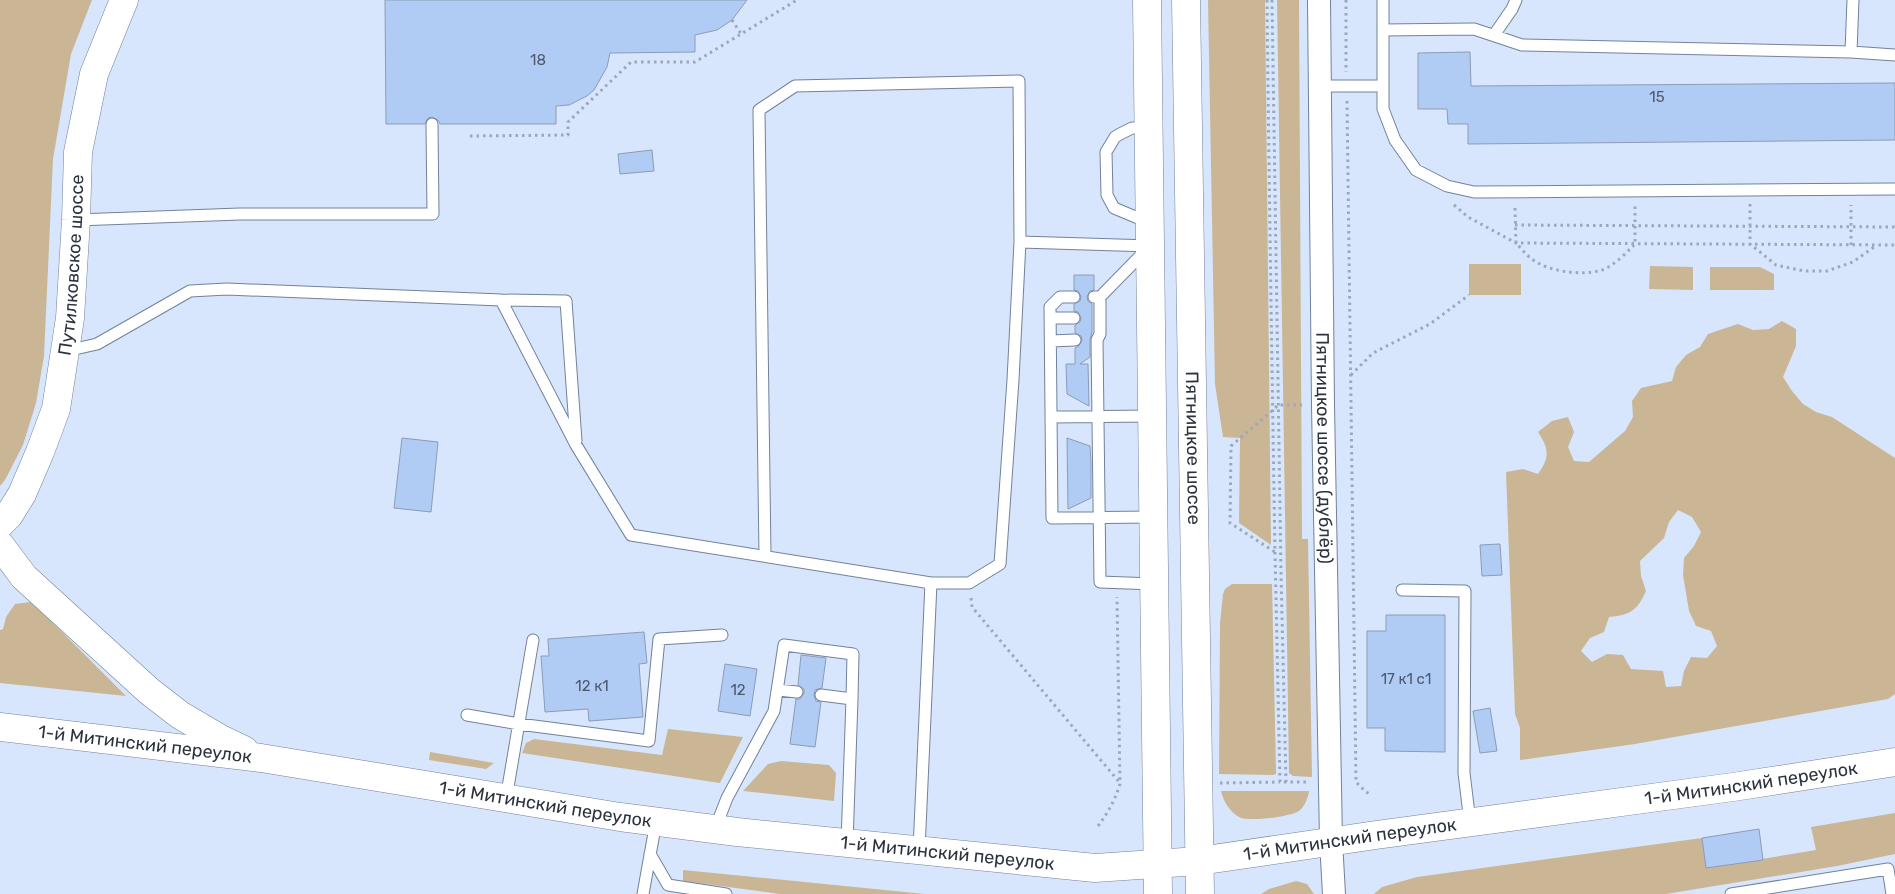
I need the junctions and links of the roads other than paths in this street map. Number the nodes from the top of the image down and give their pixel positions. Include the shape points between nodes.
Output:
1 (124, 0) edge
2 (1147, 0) edge
3 (1186, 0) edge
4 (1319, 0) edge
5 (1383, 0) edge
6 (1516, 0) edge
7 (1852, 0) edge
8 (1383, 30) junction
9 (1494, 35) junction
10 (1851, 52) junction
11 (1895, 55) edge
12 (1319, 86) junction
13 (1383, 86) junction
14 (432, 124) dead end
15 (1150, 128) junction
16 (1895, 189) edge
17 (76, 220) junction
18 (1151, 234) junction
19 (1020, 242) junction
20 (1074, 297) dead end
21 (501, 300) junction
22 (1050, 318) junction
23 (1074, 318) dead end
24 (1075, 340) dead end
25 (1051, 341) junction
26 (66, 350) junction
27 (1153, 416) junction
28 (1051, 417) junction
29 (1098, 417) junction
30 (576, 446) junction
31 (1154, 517) junction
32 (1100, 518) junction
33 (0, 524) edge
34 (0, 545) edge
35 (765, 556) junction
36 (931, 583) junction
37 (1154, 584) junction
38 (1402, 590) dead end
39 (722, 635) dead end
40 (533, 640) dead end
41 (778, 690) junction
42 (797, 692) dead end
43 (822, 695) dead end
44 (852, 699) junction
45 (467, 715) dead end
46 (519, 724) junction
47 (0, 727) edge
48 (261, 758) junction
49 (1895, 762) edge
50 (506, 798) junction
51 (656, 822) junction
52 (1470, 822) junction
53 (715, 829) junction
54 (1331, 842) junction
55 (847, 843) junction
56 (919, 850) junction
57 (650, 854) junction
58 (1199, 861) junction
59 (1158, 864) junction
60 (643, 894) edge
61 (726, 894) edge
62 (1158, 894) edge
63 (1200, 894) edge
64 (1334, 894) edge
65 (1730, 894) edge
66 (1892, 894) edge

1 - 17 main road, Путилковское шоссе via 94,74 78,152
2 - 15 main road
3 - 58 main road, Пятницкое шоссе
4 - 12 street, Пятницкое шоссе (дублёр)
5 - 8 lane
6 - 9 lane
7 - 10 lane
8 - 9 lane via 1474,29
8 - 13 lane
9 - 10 lane via 1522,45
10 - 11 lane
12 - 13 lane
12 - 54 street, Пятницкое шоссе (дублёр)
13 - 16 lane via 1383,109 1395,140 1416,170 1447,186 1474,192
14 - 17 lane via 433,214 240,214
15 - 18 main road
15 - 18 lane via 1132,128 1120,134 1106,152 1107,195 1114,208
17 - 26 main road, Путилковское шоссе
18 - 19 lane
18 - 27 main road
18 - 29 lane via 1097,297 1100,334 1096,340
19 - 35 lane via 1019,80 795,86 759,110
19 - 36 lane via 1000,564 969,583
20 - 22 lane via 1060,297 1050,307
21 - 26 lane via 227,289 190,291 97,344
21 - 30 lane
21 - 30 lane via 566,302
22 - 23 lane
22 - 25 lane
24 - 25 lane
25 - 28 lane
26 - 33 main road, Путилковское шоссе via 56,409 40,452 22,494
27 - 29 lane
27 - 31 main road
28 - 29 lane
28 - 32 lane via 1052,518
29 - 32 lane
30 - 35 lane via 630,535
31 - 32 lane
31 - 37 main road
32 - 37 lane via 1100,582
34 - 48 main road via 24,577 149,691 180,715
35 - 36 lane
36 - 56 lane
37 - 59 main road
38 - 52 lane via 1465,591 1464,773
39 - 46 lane via 659,638 649,740
40 - 46 lane
41 - 42 lane
41 - 44 lane via 784,645 794,646 853,654
41 - 53 lane via 774,711
43 - 44 lane
44 - 55 lane
45 - 46 lane
46 - 50 lane
47 - 48 main road, 1-й Митинский переулок
48 - 50 main road, 1-й Митинский переулок
49 - 52 main road, 1-й Митинский переулок
50 - 51 main road, 1-й Митинский переулок
51 - 53 main road, 1-й Митинский переулок
51 - 57 lane
52 - 54 main road, 1-й Митинский переулок
53 - 55 main road, 1-й Митинский переулок
54 - 58 main road, 1-й Митинский переулок
54 - 64 street, Пятницкое шоссе (дублёр)
55 - 56 main road, 1-й Митинский переулок
56 - 59 main road, 1-й Митинский переулок via 1095,868
57 - 60 lane
57 - 61 lane via 668,885
58 - 59 main road, 1-й Митинский переулок
58 - 63 main road, Пятницкое шоссе
59 - 62 main road
65 - 66 lane via 1888,869

